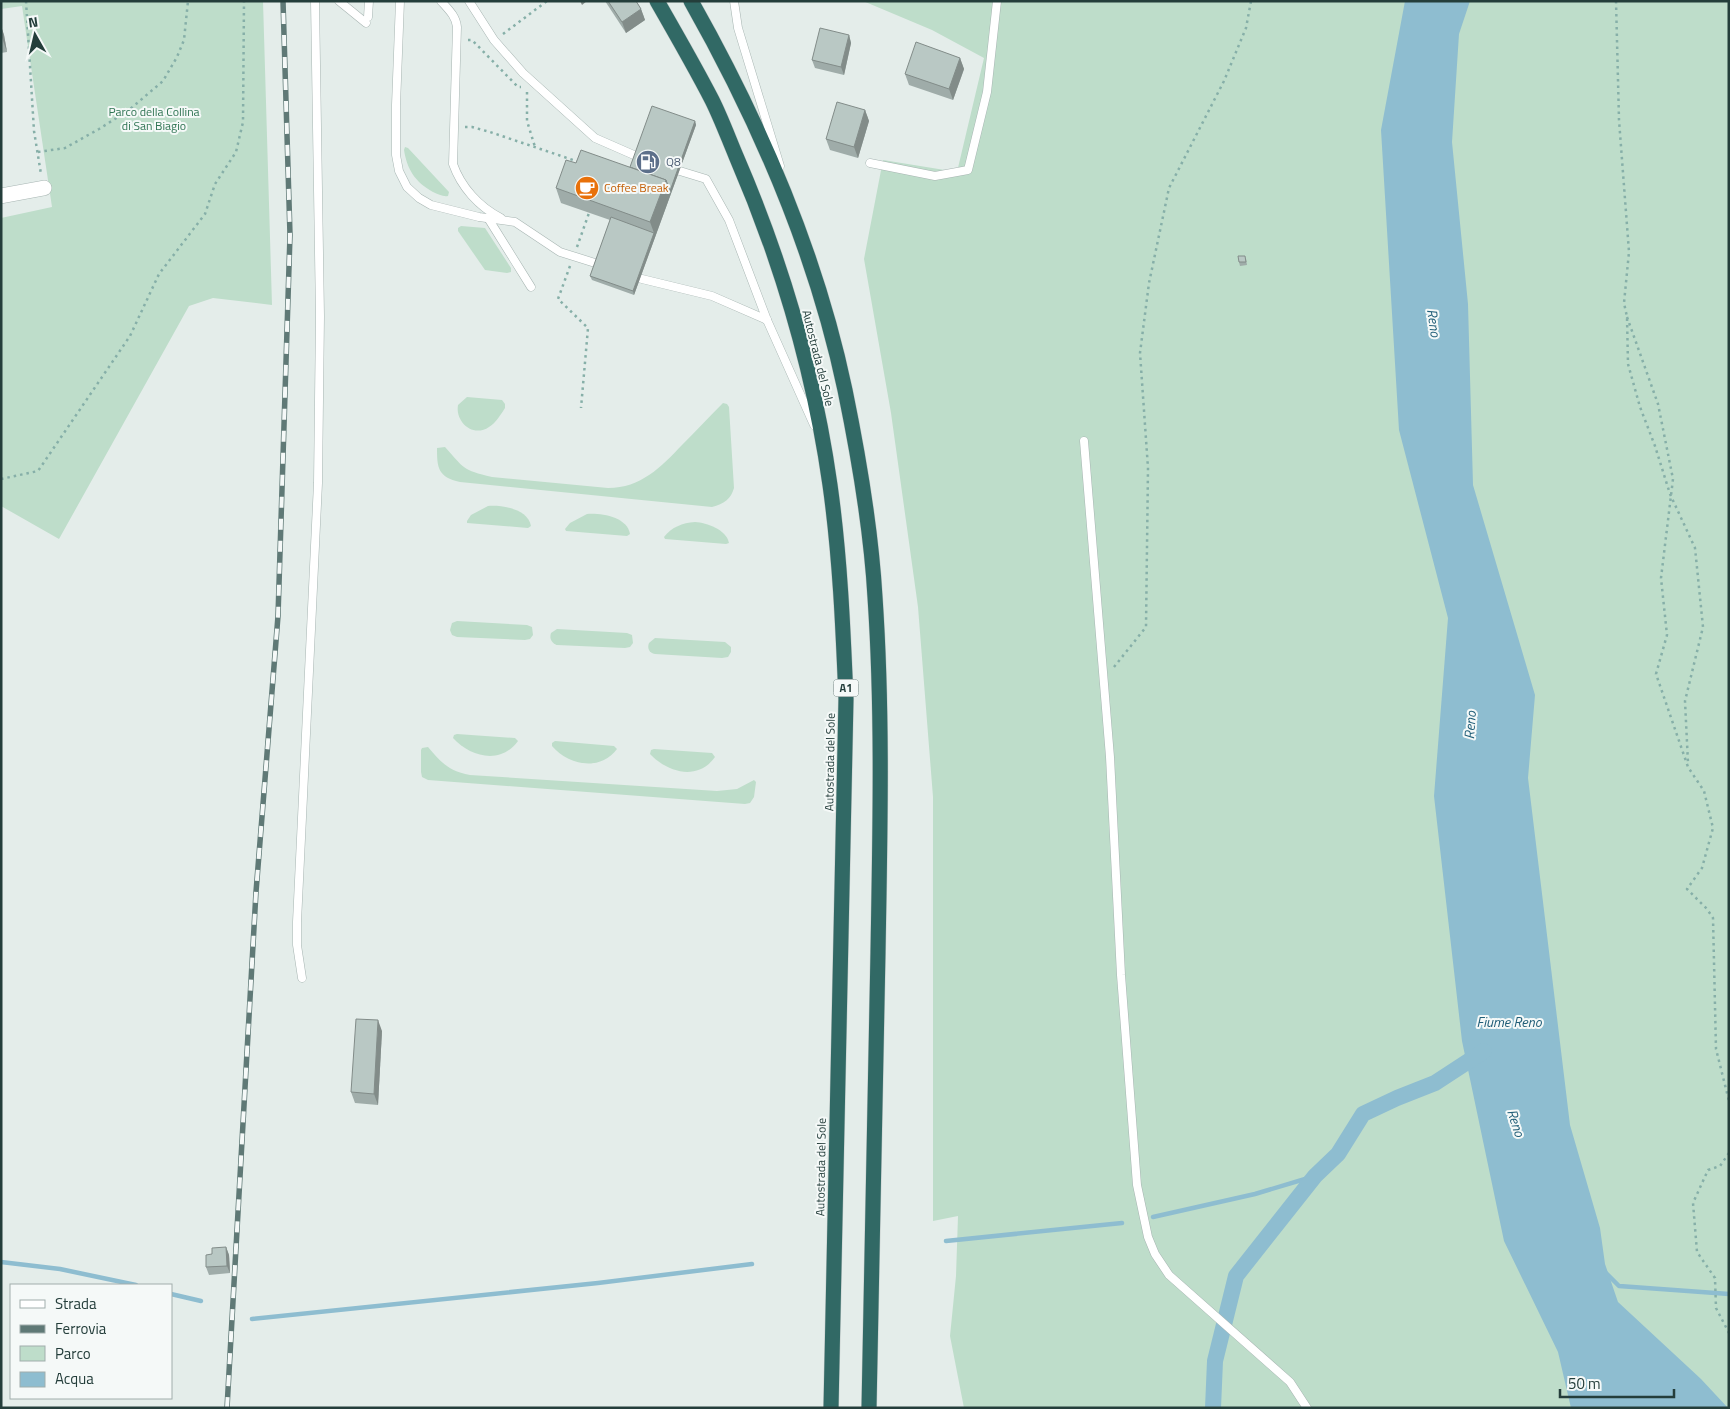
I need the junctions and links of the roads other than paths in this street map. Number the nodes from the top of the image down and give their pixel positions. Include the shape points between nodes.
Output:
1 (315, 1) edge
2 (339, 1) edge
3 (369, 1) edge
4 (400, 1) edge
5 (441, 1) edge
6 (469, 1) edge
7 (658, 1) edge
8 (691, 1) edge
9 (734, 1) edge
10 (997, 1) edge
11 (648, 162) edge
12 (870, 162) dead end
13 (664, 166) edge
14 (44, 188) road end
15 (1, 196) edge
16 (488, 218) junction
17 (507, 221) junction
18 (801, 233) junction
19 (595, 263) edge
20 (642, 279) dead end
21 (531, 287) dead end
22 (767, 320) junction
23 (1084, 441) dead end
24 (824, 447) junction
25 (302, 978) dead end
26 (831, 1408) edge
27 (870, 1408) edge
28 (1307, 1408) edge

1 - 25 lane via 320,336 318,483 297,922
2 - 3 lane via 367,20
4 - 16 lane via 396,105 399,172 407,186 431,205
5 - 17 lane via 456,21 453,164 456,174 472,196
6 - 11 lane via 494,40 523,72 595,138
7 - 24 highway, Autostrada del Sole / A1 via 712,102 776,258 804,355
8 - 18 highway, Autostrada del Sole via 744,99
9 - 18 lane via 738,28
10 - 12 lane via 988,92 968,170 935,176
13 - 22 lane via 706,179 729,220
14 - 15 street via 22,187
16 - 17 lane
16 - 21 lane
17 - 19 lane via 515,222 560,252
18 - 27 highway, Autostrada del Sole via 845,388 864,490 875,595 880,712 879,895
20 - 22 lane via 712,296
22 - 24 lane
23 - 28 lane via 1110,756 1121,975 1137,1186 1148,1238 1170,1275 1290,1382
24 - 26 highway, Autostrada del Sole / A1 via 842,596 846,699

